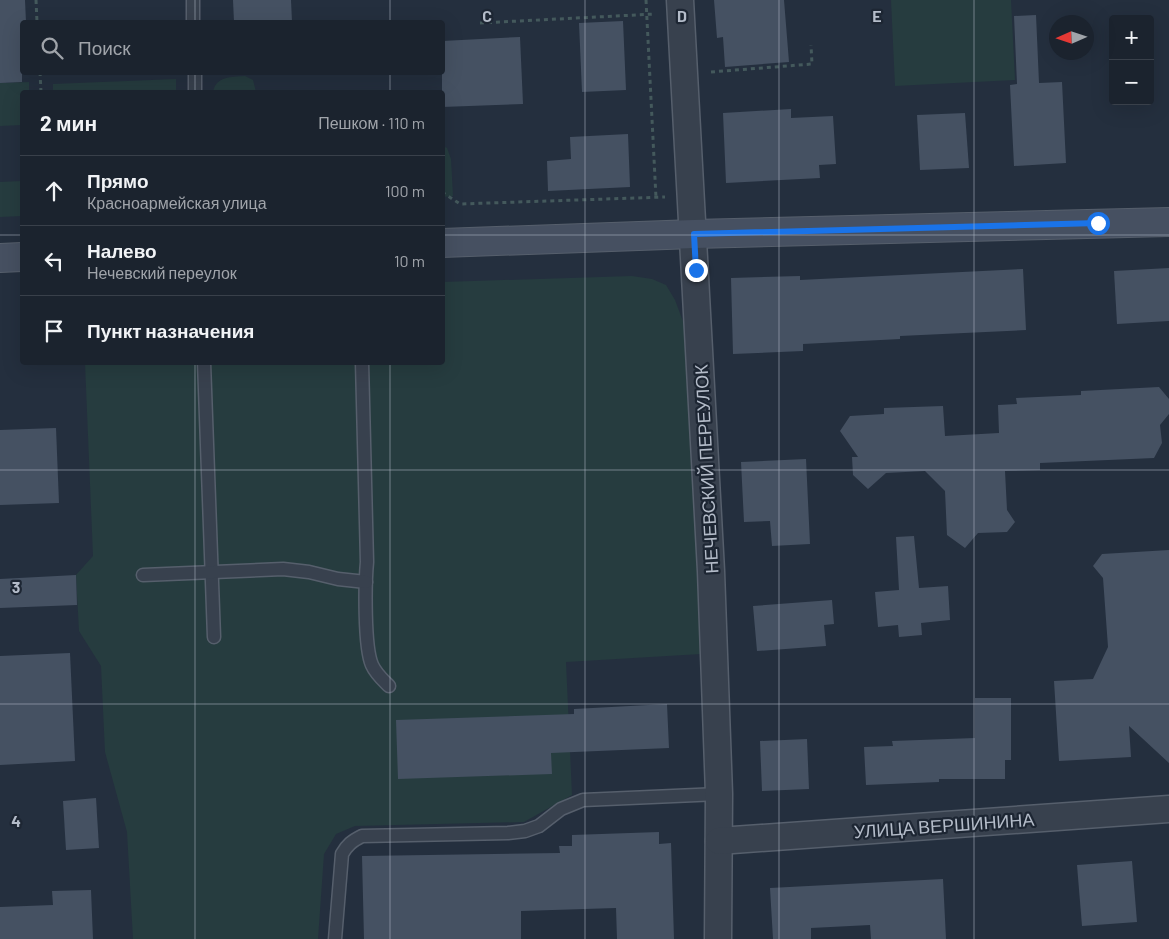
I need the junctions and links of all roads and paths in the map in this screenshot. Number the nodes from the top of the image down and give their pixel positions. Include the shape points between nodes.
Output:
1 (36, 0) edge
2 (193, 0) edge
3 (646, 0) edge
4 (680, 6) edge
5 (647, 14) junction
6 (38, 20) edge
7 (193, 20) edge
8 (480, 23) dead end
9 (811, 45) dead end
10 (710, 72) dead end
11 (40, 75) edge
12 (195, 75) edge
13 (41, 90) edge
14 (195, 90) edge
15 (445, 194) edge
16 (665, 197) dead end
17 (643, 198) junction
18 (656, 198) junction
19 (644, 204) dead end
20 (1169, 222) edge
21 (694, 234) junction
22 (445, 243) edge
23 (20, 257) edge
24 (0, 258) edge
25 (204, 365) edge
26 (362, 365) edge
27 (211, 572) junction
28 (143, 575) dead end
29 (366, 582) junction
30 (214, 637) dead end
31 (390, 686) dead end
32 (719, 794) junction
33 (1169, 809) edge
34 (719, 841) junction
35 (335, 939) edge
36 (718, 939) edge

1 - 6 path
2 - 7 lane
3 - 5 path
4 - 5 path
4 - 21 street, НЕЧЕВСКИЙ ПЕРЕУЛОК
5 - 8 path
5 - 18 path
9 - 10 path via 812,64
11 - 13 path
12 - 14 lane
15 - 17 path via 460,204
16 - 18 path
17 - 18 path
17 - 19 path
20 - 21 main road
21 - 22 main road
21 - 32 street, НЕЧЕВСКИЙ ПЕРЕУЛОК
23 - 24 main road
25 - 27 lane
26 - 29 lane
27 - 28 lane
27 - 29 lane via 282,569
27 - 30 lane
29 - 31 lane via 372,664
32 - 34 street, НЕЧЕВСКИЙ ПЕРЕУЛОК
32 - 35 lane via 583,800 525,831 362,836 346,846 342,854
33 - 34 street, УЛИЦА ВЕРШИНИНА
34 - 36 street, НЕЧЕВСКИЙ ПЕРЕУЛОК

